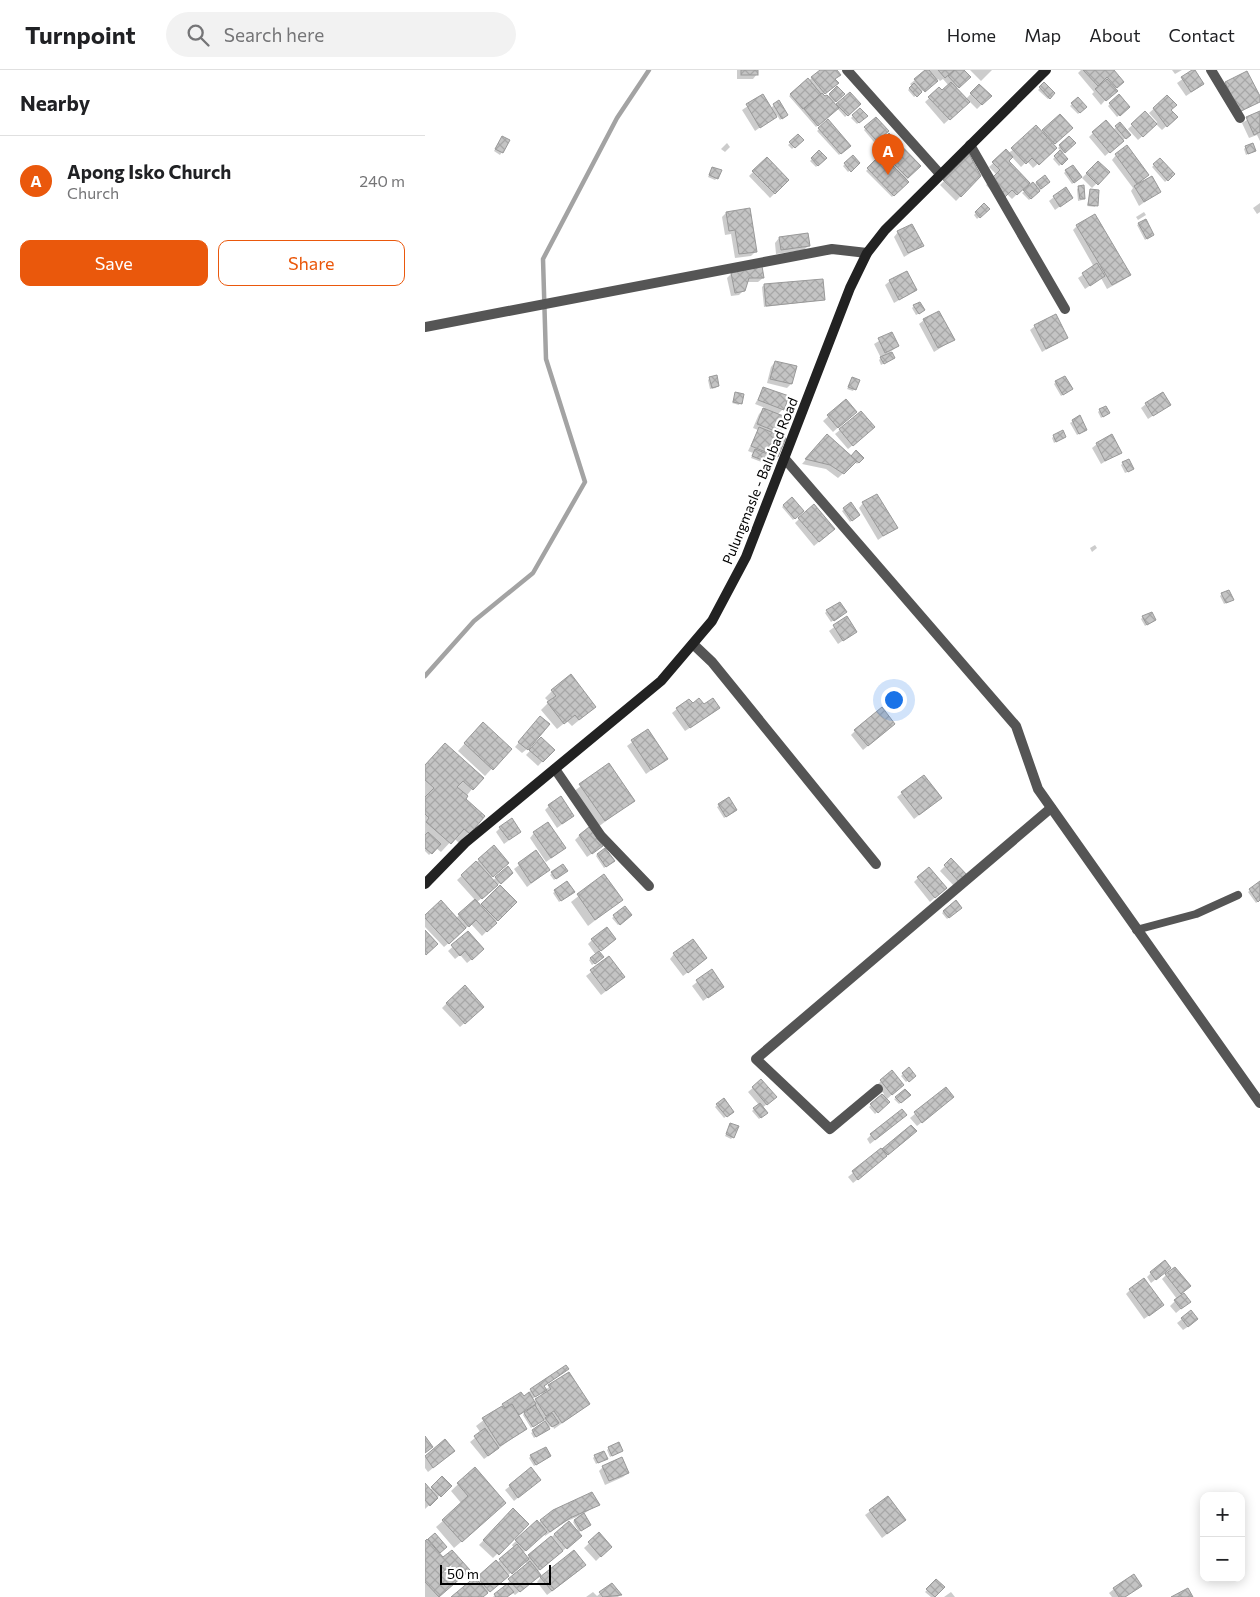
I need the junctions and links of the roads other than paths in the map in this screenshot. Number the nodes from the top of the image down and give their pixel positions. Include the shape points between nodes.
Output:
1 (847, 70) edge
2 (1045, 70) edge
3 (1211, 70) edge
4 (1240, 118) dead end
5 (970, 146) junction
6 (940, 174) junction
7 (867, 253) junction
8 (1065, 309) dead end
9 (425, 327) edge
10 (785, 459) junction
11 (693, 644) junction
12 (555, 769) junction
13 (1051, 808) junction
14 (876, 864) dead end
15 (425, 884) edge
16 (649, 886) dead end
17 (1238, 895) dead end
18 (1136, 930) junction
19 (878, 1089) dead end
20 (1260, 1103) edge

1 - 6 street
2 - 5 street, Pulungmasle - Balubad Road
3 - 4 street
5 - 6 street, Pulungmasle - Balubad Road
5 - 8 street
6 - 7 street, Pulungmasle - Balubad Road
7 - 9 street via 832,248
7 - 10 street, Pulungmasle - Balubad Road via 850,288
10 - 11 street, Pulungmasle - Balubad Road via 746,557 713,621
10 - 13 street via 1016,726 1037,789
11 - 12 street, Pulungmasle - Balubad Road via 661,681
11 - 14 street via 712,662
12 - 15 street, Pulungmasle - Balubad Road via 465,843
12 - 16 street via 601,836
13 - 18 street
13 - 19 street via 756,1059 831,1129
17 - 18 lane via 1196,914
18 - 20 street

